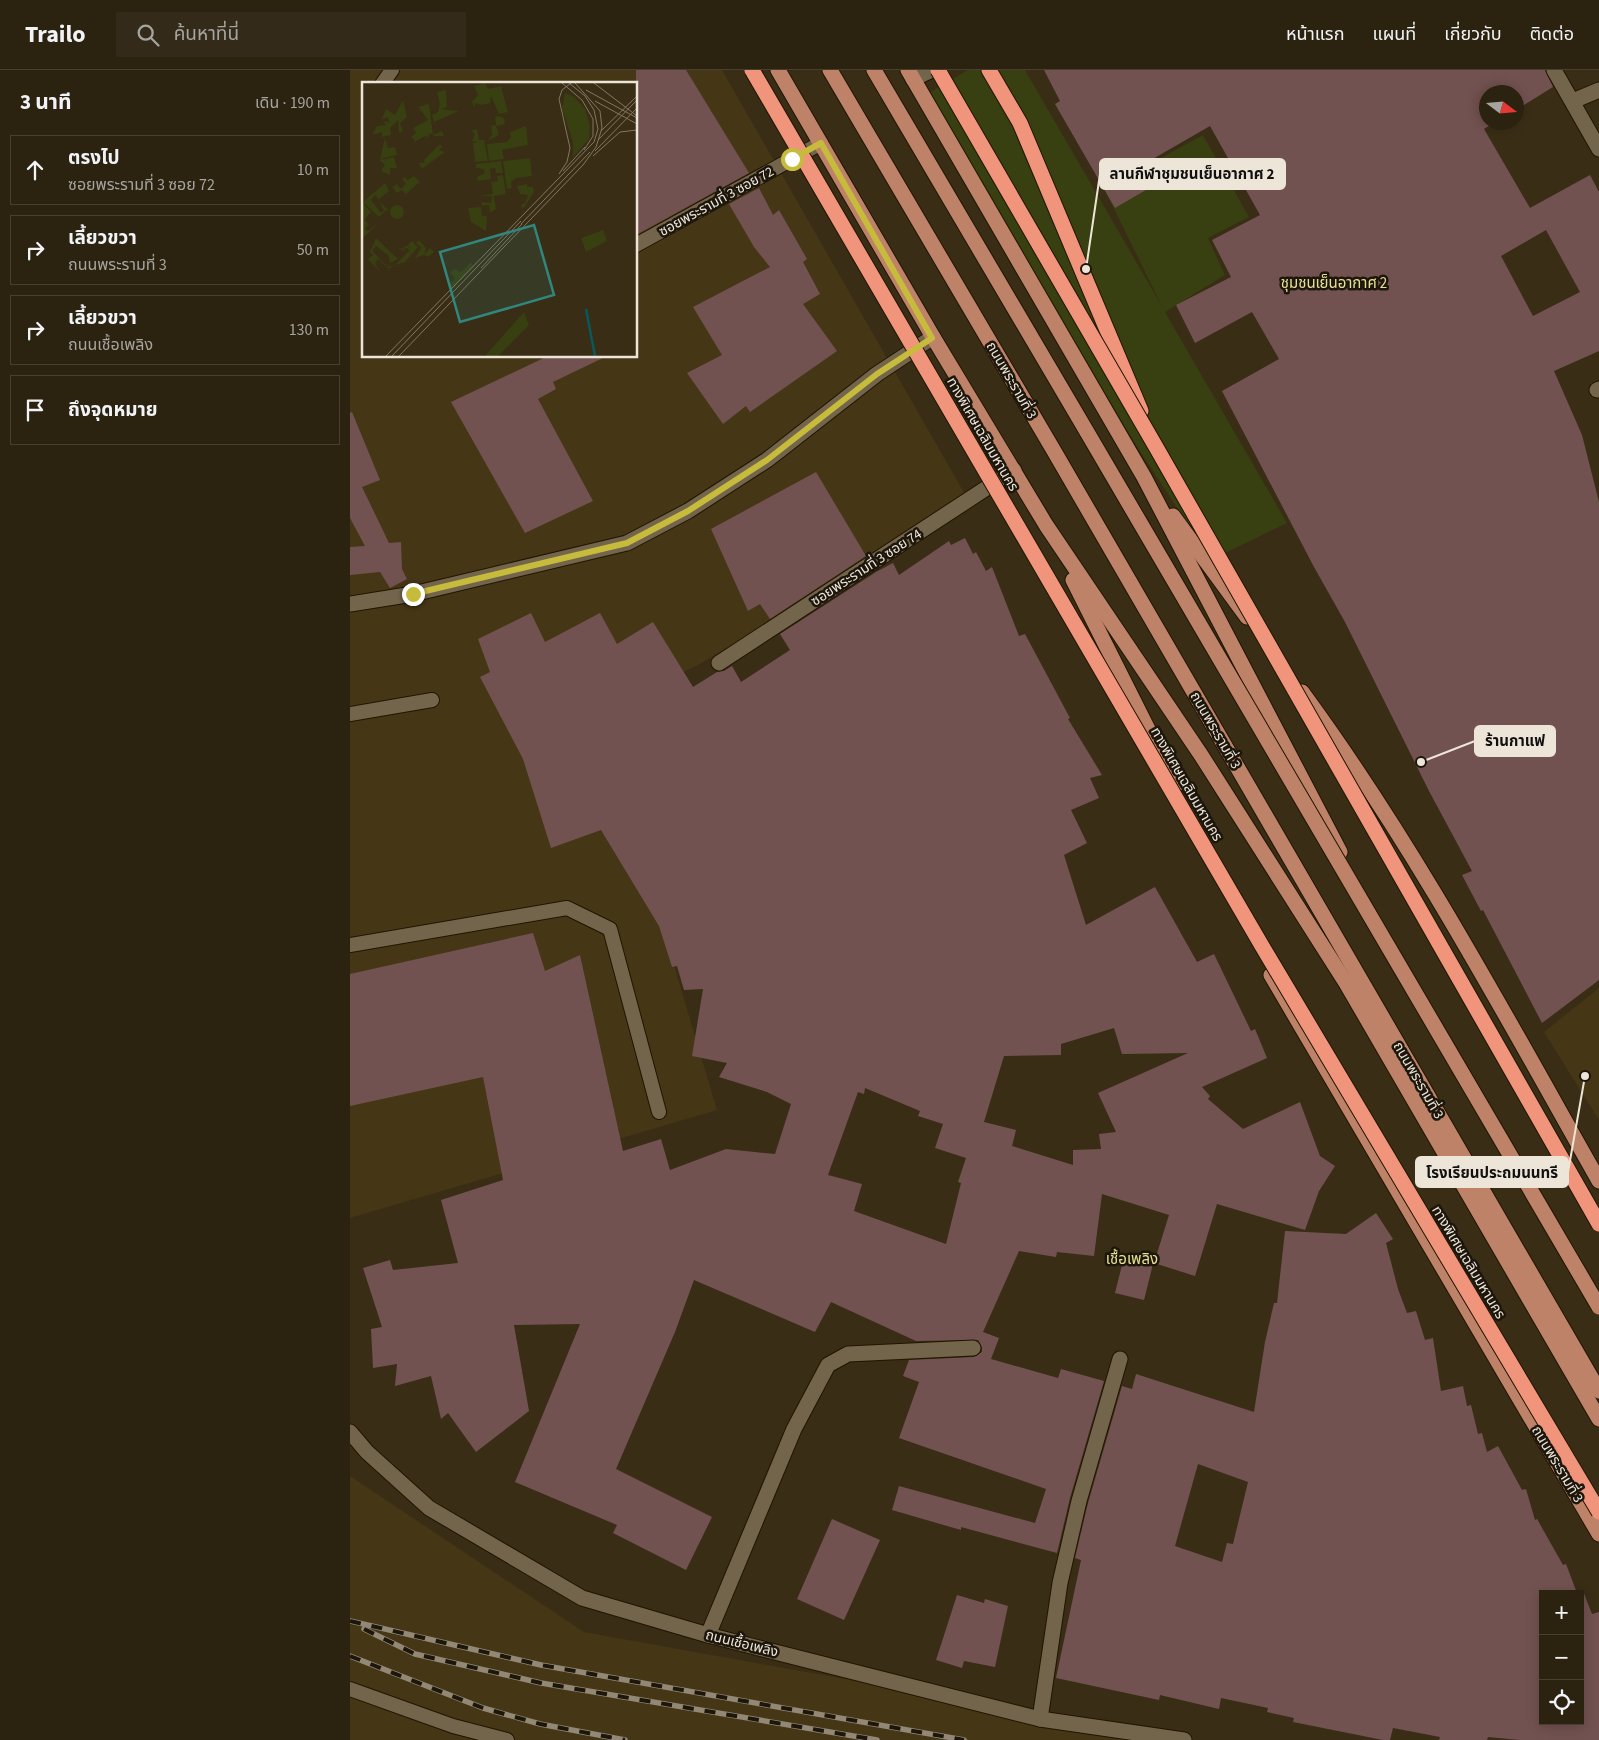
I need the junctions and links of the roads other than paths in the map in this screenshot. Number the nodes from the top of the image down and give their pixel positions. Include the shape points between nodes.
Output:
1 (392, 70) edge
2 (752, 70) edge
3 (778, 70) edge
4 (830, 70) edge
5 (874, 70) edge
6 (932, 70) edge
7 (938, 70) edge
8 (989, 70) edge
9 (1554, 70) edge
10 (911, 75) edge
11 (383, 82) edge
12 (1599, 90) edge
13 (1573, 101) junction
14 (821, 143) junction
15 (1599, 148) edge
16 (638, 243) edge
17 (932, 338) junction
18 (1156, 447) junction
19 (1014, 470) junction
20 (1144, 477) junction
21 (1046, 525) junction
22 (350, 604) edge
23 (719, 663) dead end
24 (432, 700) dead end
25 (350, 714) edge
26 (350, 945) edge
27 (659, 1112) dead end
28 (1599, 1181) edge
29 (1599, 1224) edge
30 (1599, 1307) edge
31 (1599, 1317) edge
32 (973, 1348) dead end
33 (1120, 1359) dead end
34 (1599, 1392) edge
35 (1599, 1419) edge
36 (350, 1432) edge
37 (1599, 1512) edge
38 (1599, 1534) edge
39 (708, 1635) junction
40 (350, 1689) edge
41 (1040, 1719) junction
42 (508, 1740) edge
43 (1184, 1740) edge

1 - 11 lane
2 - 37 highway, ทางพิเศษเฉลิมมหานคร, bridge via 1262,946
3 - 14 main road, ถนนพระรามที่ 3
4 - 34 main road, ถนนพระรามที่ 3
5 - 30 main road, bridge
6 - 10 street
7 - 18 highway, bridge
8 - 18 highway, bridge via 1020,124
9 - 13 street
10 - 20 main road
12 - 13 street
13 - 15 street
14 - 16 lane, ซอยพระรามที่ 3 ซอย 72
14 - 17 main road, ถนนพระรามที่ 3
17 - 19 main road, ถนนพระรามที่ 3
17 - 22 street via 877,374 767,460 688,511 627,543 422,592
18 - 29 highway, bridge
19 - 21 main road, ถนนพระรามที่ 3
19 - 23 street, ซอยพระรามที่ 3 ซอย 74
20 - 28 main road via 1374,794 1433,890
20 - 31 main road via 1396,956
21 - 35 main road, ถนนพระรามที่ 3 via 1302,911
21 - 38 main road, ถนนพระรามที่ 3 via 1270,973
24 - 25 lane
26 - 27 lane via 567,908 582,913 610,929
32 - 39 street via 848,1354 828,1365 794,1429
33 - 41 street via 1079,1501 1060,1583
36 - 39 street, ถนนเชื้อเพลิง via 367,1452 429,1508 582,1598
39 - 41 street, ถนนเชื้อเพลิง
40 - 42 lane via 453,1726
41 - 43 street, ถนนเชื้อเพลิง

